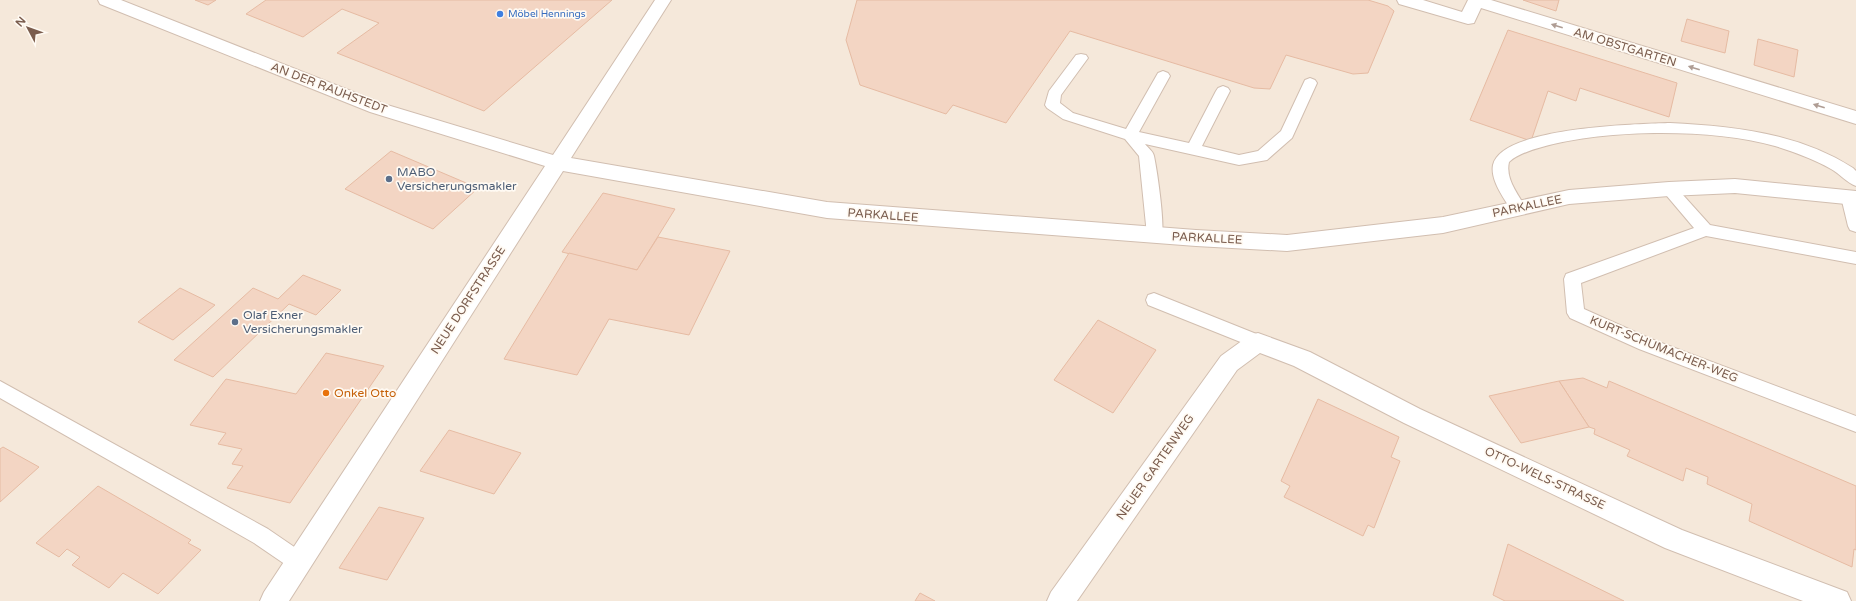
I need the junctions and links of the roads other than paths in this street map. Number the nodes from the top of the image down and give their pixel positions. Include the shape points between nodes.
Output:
1 (106, 0) edge
2 (663, 0) edge
3 (1405, 0) edge
4 (1476, 0) edge
5 (1080, 58) dead end
6 (1163, 76) dead end
7 (1310, 83) dead end
8 (1223, 91) dead end
9 (1856, 118) edge
10 (1130, 135) junction
11 (1193, 149) junction
12 (557, 163) junction
13 (1669, 189) junction
14 (1854, 191) edge
15 (1518, 208) junction
16 (1856, 226) edge
17 (1705, 230) junction
18 (1155, 235) junction
19 (1856, 258) edge
20 (1154, 300) dead end
21 (1258, 342) junction
22 (0, 389) edge
23 (1856, 424) edge
24 (299, 562) junction
25 (274, 601) edge
26 (1061, 601) edge
27 (1838, 601) edge

1 - 12 street, AN DER RAUHSTEDT via 377,108
2 - 12 street, NEUE DORFSTRASSE
3 - 4 street, AM OBSTGARTEN via 1468,19
9 -> 4 street, AM OBSTGARTEN
5 - 10 lane via 1054,94 1052,105 1068,116
6 - 10 lane
7 - 11 lane via 1287,134 1262,156 1239,160
8 - 11 lane
10 - 11 lane
10 - 18 lane via 1146,155
12 - 18 street, PARKALLEE via 827,210
12 - 24 street, NEUE DORFSTRASSE
13 - 14 street, PARKALLEE via 1735,186
13 - 15 street, PARKALLEE via 1569,197
13 - 17 lane
14 - 15 lane via 1842,168 1790,146 1755,137 1713,131 1637,130 1556,138 1506,156 1500,170
14 - 16 lane
15 - 18 street, PARKALLEE via 1443,225 1287,243
17 - 19 lane
17 - 23 lane, KURT-SCHUMACHER-WEG via 1572,279 1576,313 1645,344
20 - 21 lane
21 - 26 street, NEUER GARTENWEG via 1229,363
21 - 27 street, OTTO-WELS-STRASSE via 1302,359 1412,416 1674,539
22 - 24 lane via 260,536
24 - 25 street, NEUE DORFSTRASSE

